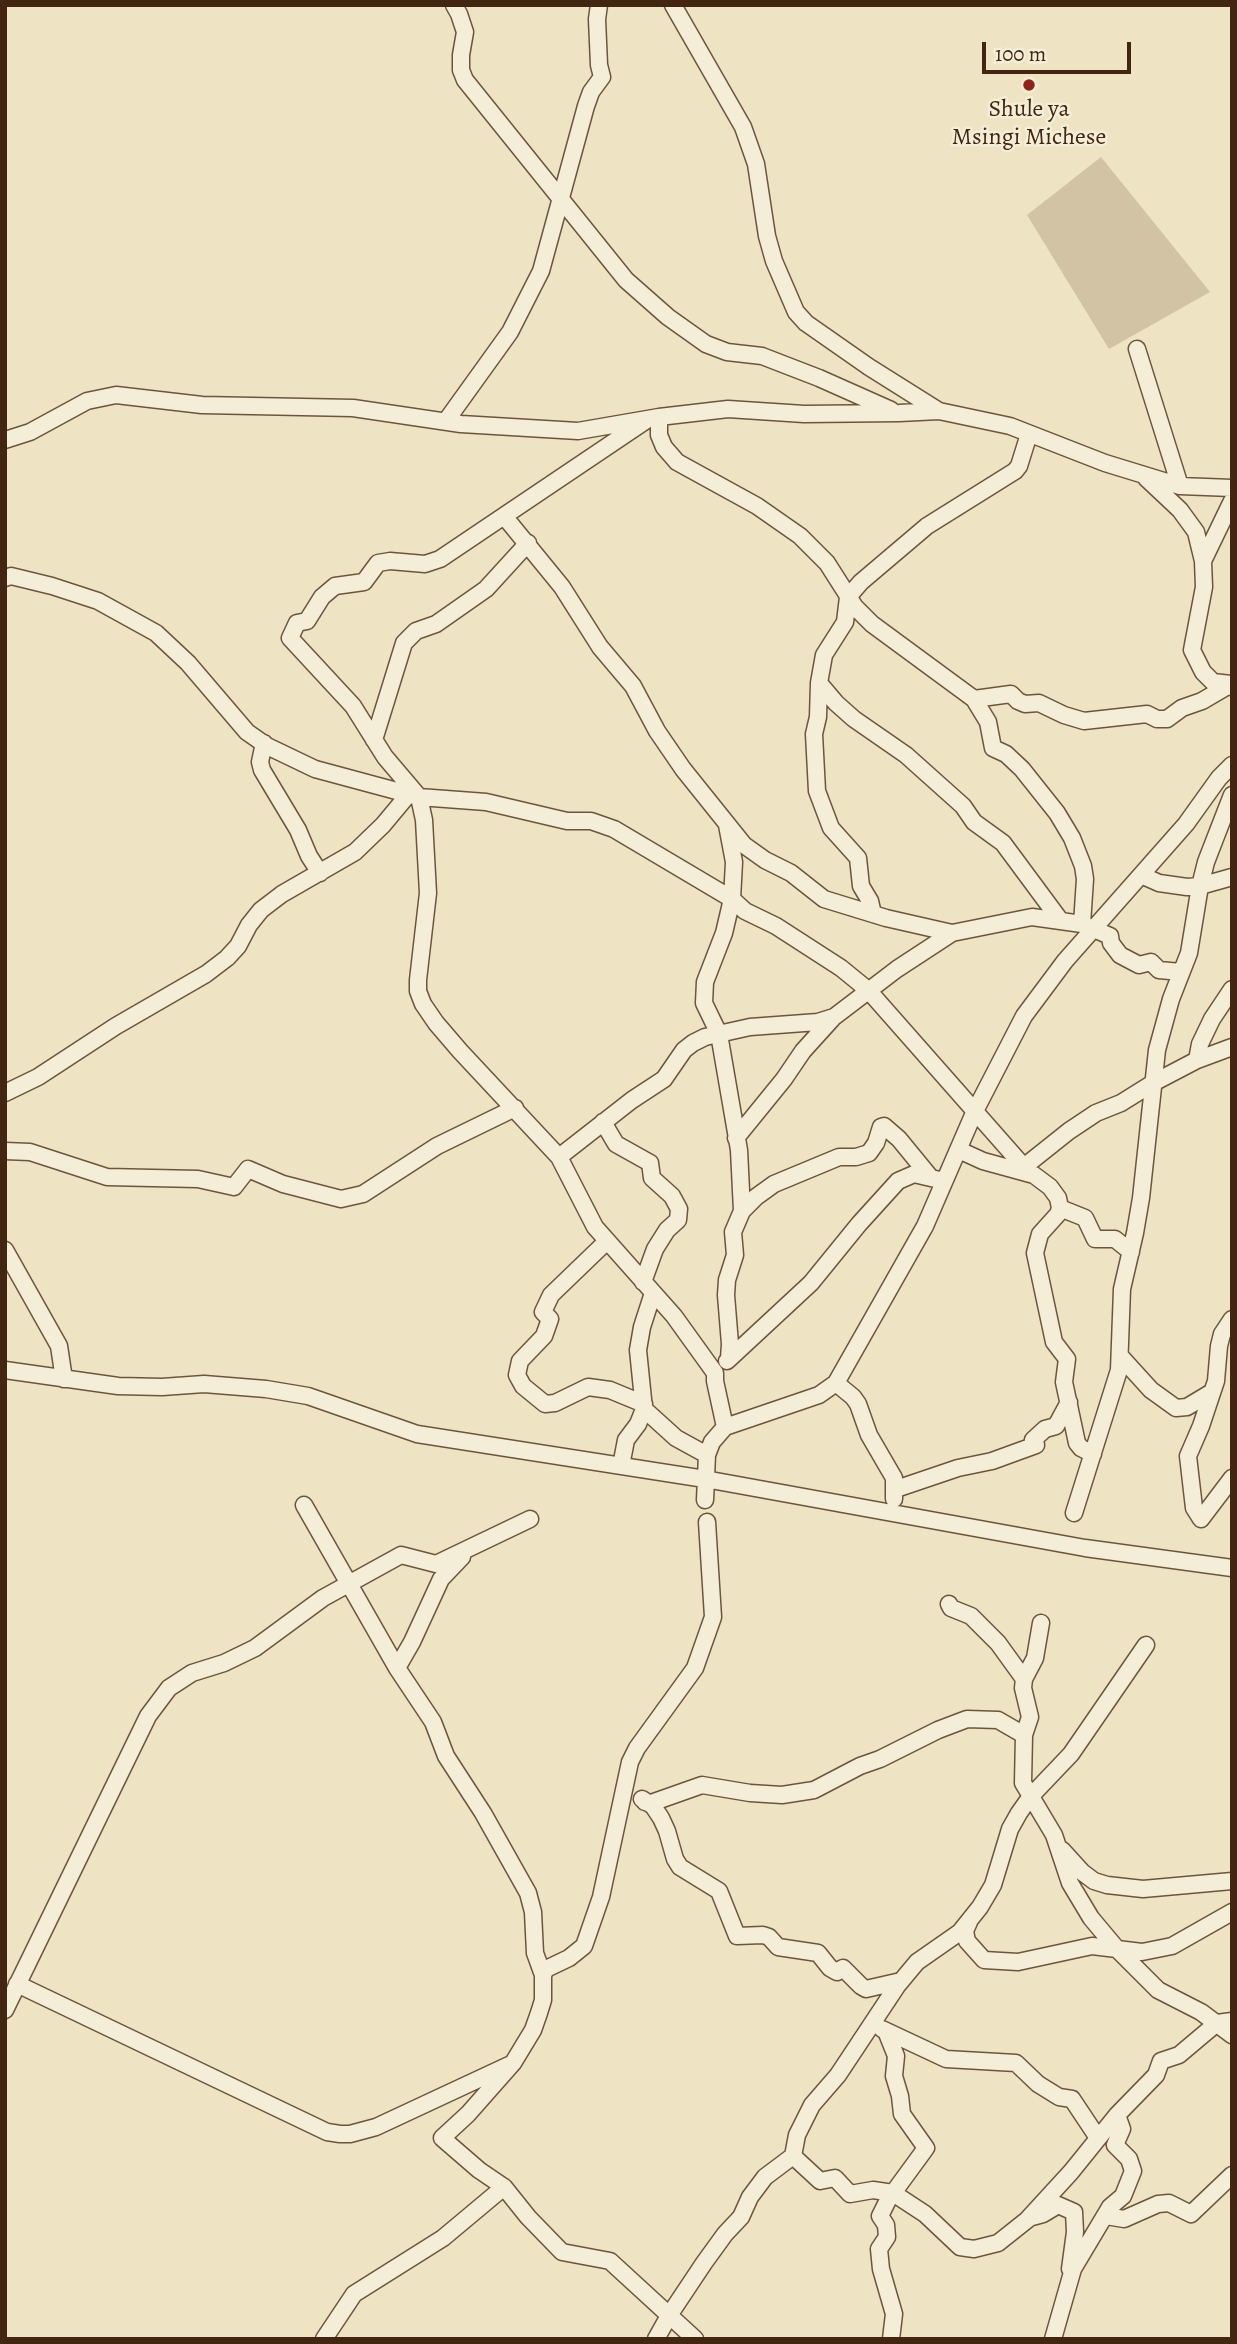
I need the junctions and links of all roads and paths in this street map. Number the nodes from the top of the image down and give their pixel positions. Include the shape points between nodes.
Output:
1 (454, 5) edge
2 (599, 5) edge
3 (673, 5) edge
4 (560, 198) junction
5 (1137, 349) dead end
6 (939, 411) junction
7 (898, 413) junction
8 (654, 418) junction
9 (446, 422) junction
10 (1029, 434) junction
11 (5, 440) edge
12 (1144, 476) junction
13 (1180, 486) junction
14 (1232, 488) edge
15 (1232, 500) edge
16 (503, 516) junction
17 (528, 543) junction
18 (1203, 561) junction
19 (5, 578) edge
20 (848, 597) junction
21 (819, 682) junction
22 (1231, 686) edge
23 (974, 699) junction
24 (374, 740) junction
25 (264, 743) junction
26 (1232, 765) edge
27 (1232, 794) edge
28 (414, 796) junction
29 (727, 825) junction
30 (320, 873) junction
31 (1141, 875) junction
32 (1232, 877) edge
33 (1200, 886) junction
34 (732, 899) junction
35 (873, 914) junction
36 (1060, 920) junction
37 (1087, 926) junction
38 (952, 933) junction
39 (1181, 972) junction
40 (1232, 989) edge
41 (868, 990) junction
42 (834, 1017) junction
43 (719, 1034) junction
44 (1232, 1047) edge
45 (1197, 1060) junction
46 (1153, 1083) junction
47 (5, 1093) edge
48 (515, 1108) junction
49 (974, 1113) junction
50 (603, 1122) junction
51 (736, 1138) junction
52 (959, 1150) junction
53 (5, 1151) edge
54 (559, 1157) junction
55 (1022, 1169) junction
56 (937, 1180) junction
57 (1060, 1208) junction
58 (742, 1212) junction
59 (606, 1242) junction
60 (5, 1250) edge
61 (1131, 1252) junction
62 (648, 1288) junction
63 (1232, 1319) edge
64 (1121, 1357) junction
65 (729, 1359) junction
66 (5, 1370) edge
67 (715, 1373) junction
68 (64, 1379) junction
69 (836, 1383) junction
70 (1212, 1392) junction
71 (1069, 1402) junction
72 (644, 1406) junction
73 (725, 1427) junction
74 (1093, 1454) junction
75 (707, 1455) junction
76 (621, 1466) junction
77 (1232, 1478) edge
78 (705, 1479) junction
79 (896, 1489) junction
80 (705, 1500) dead end
81 (304, 1505) dead end
82 (892, 1512) junction
83 (1074, 1513) dead end
84 (530, 1519) dead end
85 (707, 1522) dead end
86 (475, 1547) junction
87 (1232, 1568) edge
88 (351, 1584) junction
89 (949, 1604) dead end
90 (1041, 1623) dead end
91 (1146, 1645) dead end
92 (397, 1668) junction
93 (1024, 1679) junction
94 (1024, 1735) junction
95 (623, 1792) junction
96 (1031, 1796) junction
97 (645, 1802) junction
98 (1060, 1848) junction
99 (1232, 1881) edge
100 (1232, 1912) edge
101 (970, 1920) junction
102 (1117, 1949) junction
103 (542, 1975) junction
104 (901, 1981) junction
105 (17, 1984) junction
106 (5, 2010) edge
107 (1224, 2022) edge
108 (879, 2027) junction
109 (1232, 2035) edge
110 (513, 2063) junction
111 (1117, 2115) junction
112 (1098, 2138) junction
113 (793, 2156) junction
114 (1232, 2175) edge
115 (504, 2187) junction
116 (893, 2193) junction
117 (1106, 2216) junction
118 (1027, 2220) junction
119 (1068, 2284) junction
120 (670, 2314) junction
121 (1055, 2337) edge
122 (324, 2339) edge
123 (656, 2339) edge
124 (695, 2339) edge
125 (891, 2339) edge

1 - 4 street via 465,32 461,70 465,80
2 - 4 street via 602,77 586,106
3 - 6 street via 743,127 756,164 770,248 796,312 869,367
4 - 7 street via 626,280 706,344 762,356
4 - 9 street via 533,290 510,332
5 - 13 street
6 - 7 street
6 - 10 street
7 - 8 street via 728,409
8 - 9 street via 578,431
8 - 16 street
8 - 20 street via 664,447 677,462 757,506 800,536 827,563
9 - 11 street via 353,408 202,405 116,395 87,401 30,432
10 - 12 street
10 - 20 street via 1015,471 928,526
12 - 13 street
12 - 18 street via 1180,509 1196,532
13 - 14 street
15 - 18 street
16 - 17 street
16 - 24 street via 440,559 425,564 378,563 364,582 335,586 307,621 297,623 290,638 353,706
17 - 24 street via 486,589 404,643
17 - 29 street via 600,647 633,685 669,751
18 - 22 street via 1192,650 1213,682
19 - 25 street via 52,586 98,601 156,633 247,732
20 - 21 street via 845,622 824,655
20 - 23 street via 873,624
21 - 35 street via 814,734 817,791 831,828 858,858 861,886
21 - 36 street via 854,719 906,755 963,806 974,822 1009,849
22 - 23 street via 1167,719 1147,714 1084,721 1039,703 1025,704 1011,694
23 - 37 street via 988,722 993,748 1017,764 1058,813 1072,838 1083,866
24 - 28 street
25 - 28 street via 315,769
25 - 30 street via 262,770
26 - 31 street
27 - 33 street
28 - 30 street via 355,852
28 - 34 street via 486,802 567,821 603,824
28 - 48 street via 424,820 428,893 418,991 436,1023
29 - 34 street via 734,862
29 - 35 street via 744,845 824,899
30 - 47 street via 261,910 227,958 206,974
31 - 33 street via 1159,883
31 - 37 street
32 - 33 street
33 - 39 street via 1194,931
34 - 41 street
34 - 43 street via 705,982 704,1003
35 - 38 street
36 - 37 street
36 - 38 street via 1032,917
37 - 39 street via 1110,936 1120,955 1139,965 1151,962 1159,970
37 - 49 street via 1024,1016
38 - 41 street
39 - 46 street via 1157,1050
40 - 45 street via 1212,1019
41 - 42 street
41 - 49 street
42 - 43 street
42 - 51 street
43 - 50 street via 684,1050 664,1079
43 - 51 street
44 - 45 street
45 - 46 street
46 - 55 street via 1096,1113
46 - 61 street
48 - 53 street via 437,1146 363,1194 341,1199 283,1184 248,1169 234,1187 198,1179 107,1177 30,1152
48 - 54 street
49 - 52 street
49 - 55 street
50 - 54 street
50 - 62 street via 616,1144 650,1163 652,1178 679,1209 678,1220 656,1249
51 - 58 street
52 - 55 street via 983,1161
52 - 56 street
54 - 59 street
55 - 57 street via 1050,1186
56 - 58 street via 884,1126 869,1153 839,1157 774,1184
56 - 65 street via 914,1174 898,1181 811,1283
56 - 69 street via 925,1226
57 - 61 street via 1085,1218 1095,1239 1115,1239
57 - 71 street via 1041,1234 1035,1253 1054,1342 1067,1359 1064,1382
58 - 65 street via 733,1232 735,1255 727,1280
59 - 62 street
59 - 72 street via 551,1295 543,1312 550,1319 544,1336 520,1362 517,1374 523,1386 545,1404 588,1387 610,1390
60 - 68 street via 59,1346
61 - 64 street via 1122,1289
62 - 67 street
62 - 72 street via 638,1350
63 - 70 street via 1222,1334
64 - 70 street via 1151,1390 1176,1408 1187,1407
64 - 74 street
65 - 67 street
66 - 68 street
67 - 73 street
68 - 76 street via 118,1386 204,1384 265,1389 308,1396 417,1434
69 - 73 street via 819,1395
69 - 79 street via 858,1404
70 - 77 street via 1188,1456 1194,1508 1201,1519
71 - 74 street via 1077,1443
71 - 79 street via 1056,1426 1033,1440 1037,1445
72 - 75 street via 684,1444
72 - 76 street via 626,1440
73 - 75 street
74 - 83 street
75 - 78 street
76 - 78 street
78 - 80 street
78 - 82 street
79 - 82 street
81 - 88 street
82 - 87 street via 1085,1548
84 - 86 street
85 - 95 street via 713,1617 690,1676 637,1748
86 - 88 street via 436,1564 401,1555
86 - 92 street via 441,1579
88 - 92 street
88 - 105 street via 323,1598 255,1648 192,1673 169,1688 148,1716
89 - 93 street via 971,1616 998,1643
90 - 93 street via 1035,1658
91 - 96 street via 1072,1754
92 - 103 street via 433,1722 446,1756 528,1893
93 - 94 street via 1030,1717
94 - 96 street via 1023,1783
94 - 97 street via 998,1720 967,1719 814,1790 782,1795 702,1784
95 - 97 street
95 - 103 street via 601,1897 584,1946
96 - 98 street
96 - 101 street via 1010,1829 991,1890
97 - 104 street via 661,1818 680,1867 719,1891 737,1936 764,1935 778,1947 818,1953 830,1968 837,1972 844,1968 866,1989
98 - 99 street via 1082,1872 1107,1885 1143,1889
98 - 102 street via 1080,1901
100 - 102 street via 1172,1945 1142,1952
101 - 102 street via 967,1941 984,1961 1018,1962 1092,1946
101 - 104 street via 917,1962
102 - 107 street via 1158,1990
103 - 110 street via 539,2013
104 - 108 street
105 - 106 street
105 - 110 street via 327,2132 361,2132
107 - 109 street
107 - 111 street via 1179,2055 1161,2061 1156,2075
108 - 112 street via 946,2059 1016,2063 1038,2084 1072,2099
108 - 113 street via 811,2105
108 - 116 street via 896,2056 894,2076 902,2114 926,2148
110 - 115 street via 443,2138
111 - 112 street
111 - 117 street via 1122,2129 1115,2145 1129,2159 1133,2171 1123,2196
112 - 118 street
113 - 116 street via 820,2181 835,2178 850,2194
113 - 120 street via 765,2177
114 - 117 street via 1191,2214 1169,2203 1124,2219
115 - 120 street via 562,2252 610,2261
115 - 122 street via 443,2238 354,2294
116 - 118 street via 964,2249 998,2243
116 - 125 street via 880,2216 887,2237 879,2249 894,2314
117 - 119 street
118 - 119 street via 1031,2225 1008,2222 1043,2214 1058,2205 1074,2212
119 - 121 street
120 - 123 street
120 - 124 street

